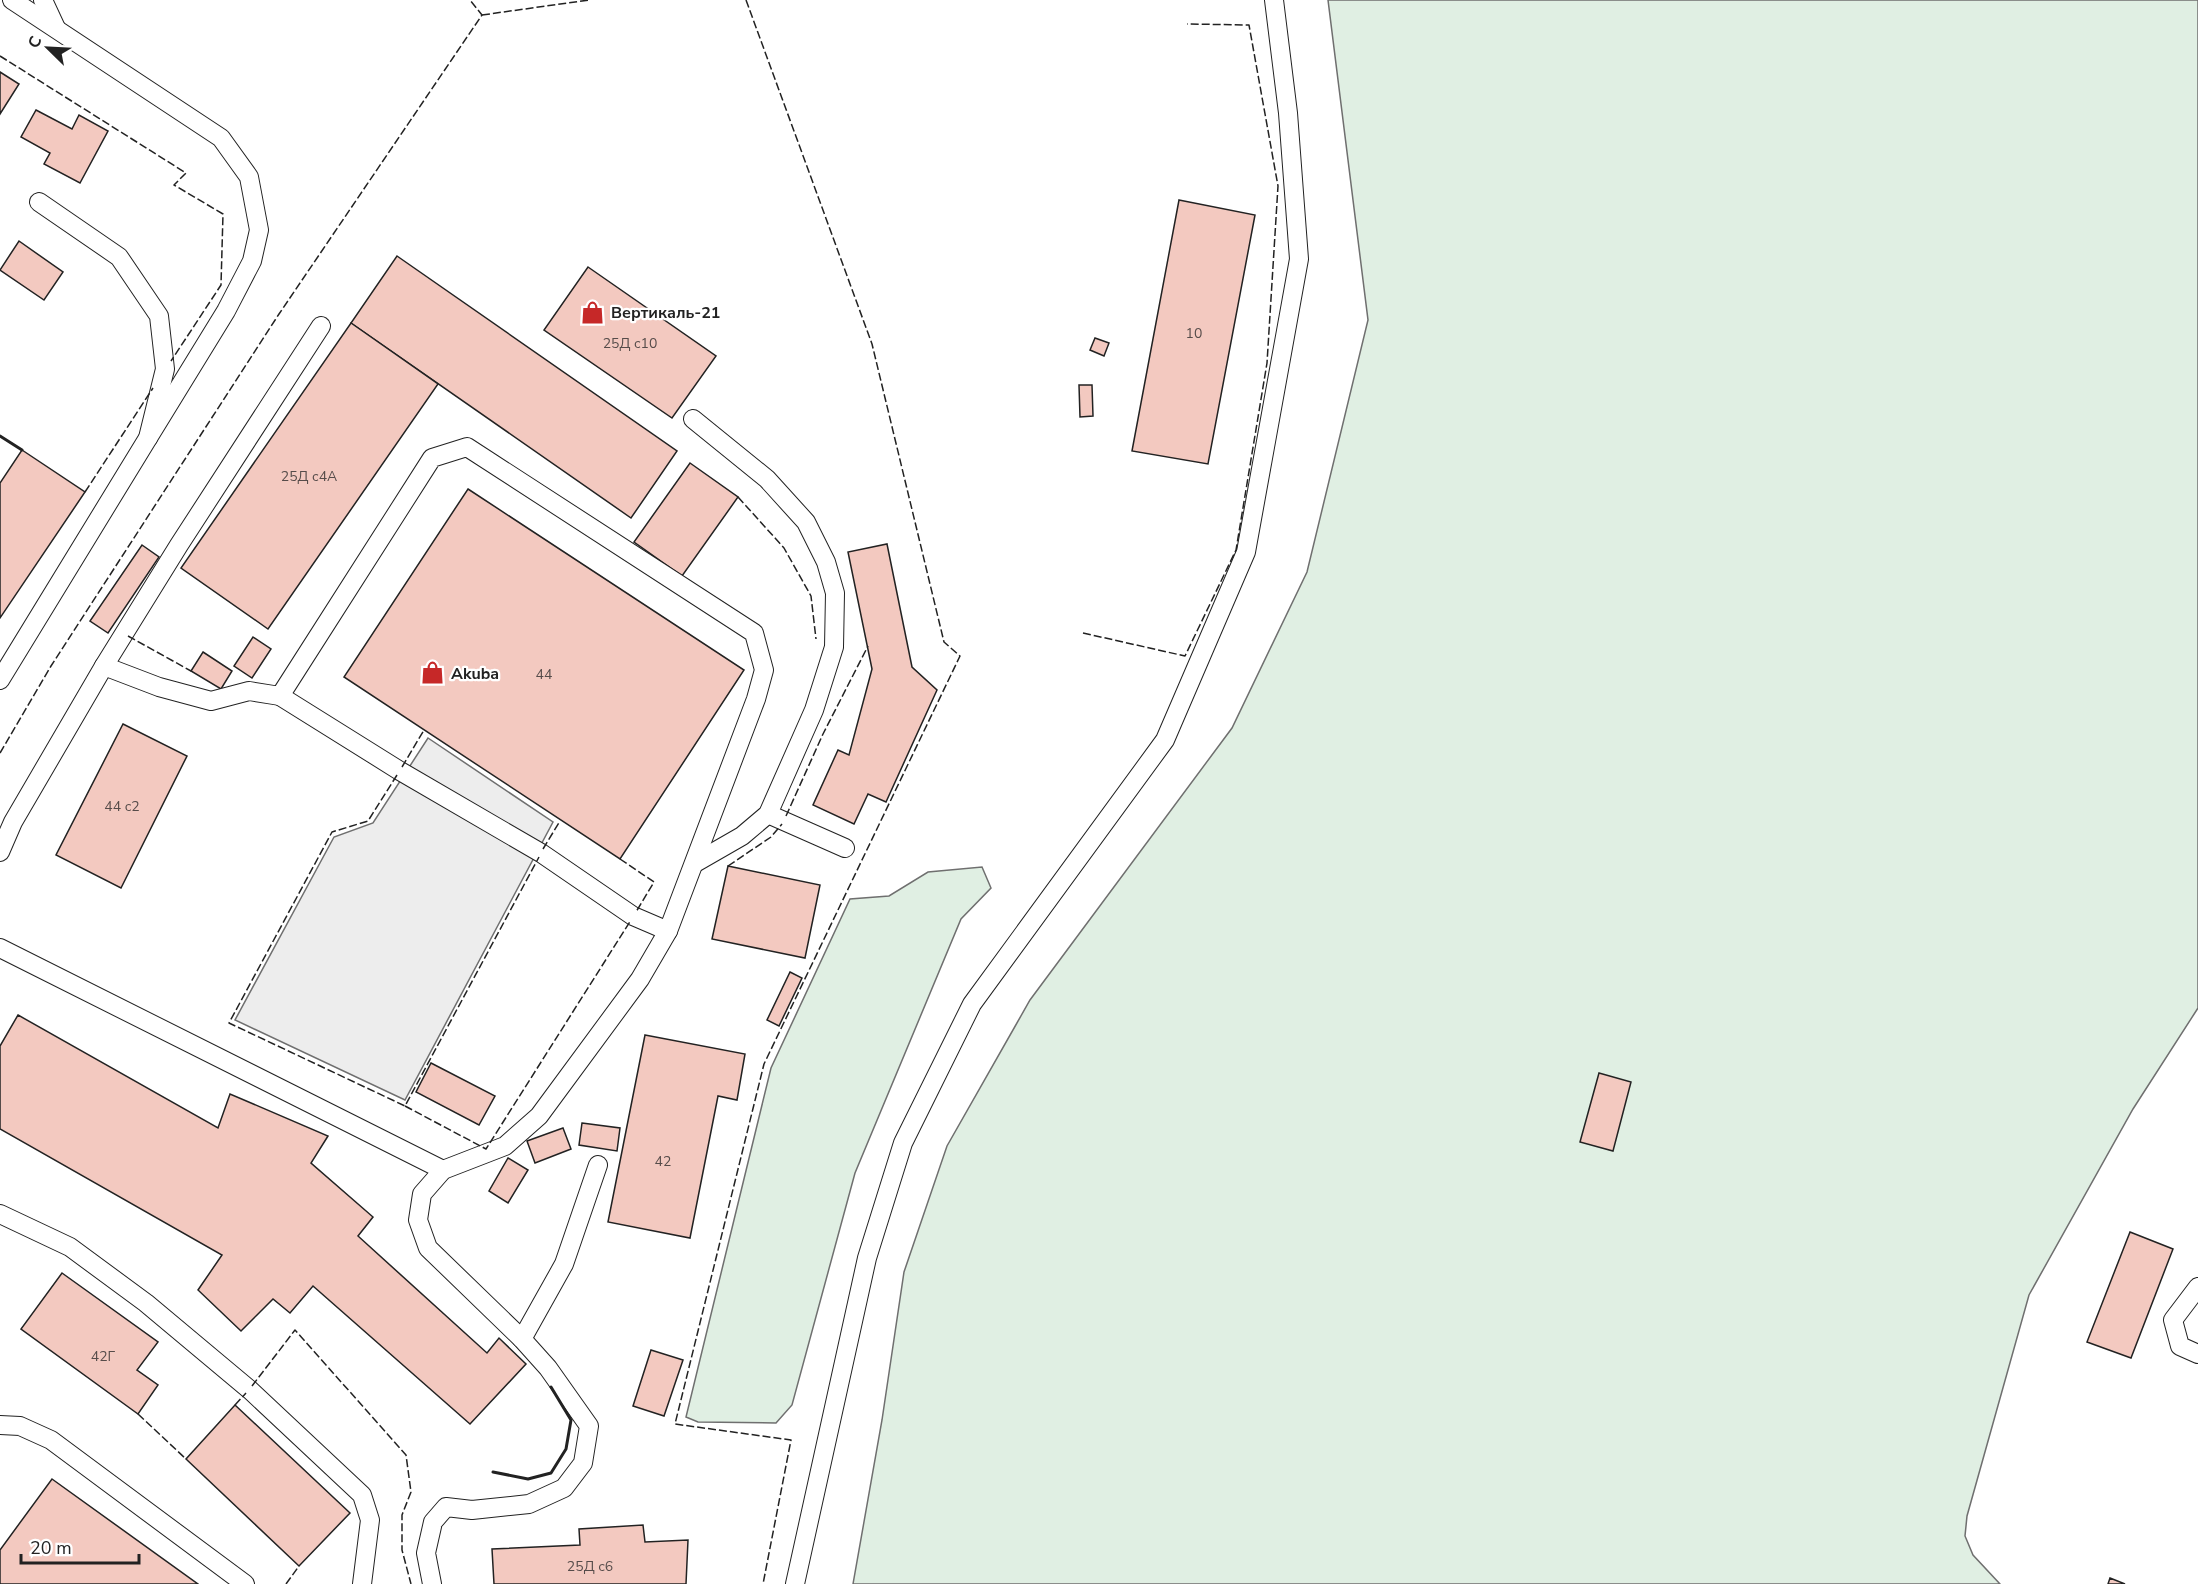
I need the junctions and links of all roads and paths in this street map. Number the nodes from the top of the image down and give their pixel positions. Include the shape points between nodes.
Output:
1 (12, 0) edge
2 (43, 0) edge
3 (1274, 0) edge
4 (56, 28) junction
5 (39, 202) dead end
6 (321, 326) dead end
7 (693, 419) dead end
8 (148, 438) junction
9 (104, 666) junction
10 (0, 680) edge
11 (280, 696) junction
12 (768, 813) junction
13 (844, 848) dead end
14 (0, 852) edge
15 (695, 863) junction
16 (668, 931) junction
17 (0, 948) edge
18 (598, 1165) dead end
19 (443, 1170) junction
20 (0, 1214) edge
21 (2198, 1287) edge
22 (522, 1339) junction
23 (2198, 1354) edge
24 (0, 1425) edge
25 (244, 1584) edge
26 (362, 1584) edge
27 (432, 1584) edge
28 (795, 1584) edge

1 - 4 lane
2 - 4 lane
3 - 28 lane via 1288,113 1299,260 1246,552 1166,740 972,1004 903,1143 867,1258
4 - 8 lane via 221,138 249,177 259,230 252,261
5 - 8 lane via 120,257 159,316 165,369
6 - 9 lane
7 - 12 lane via 767,479 806,522 826,562 835,593 834,647 814,711
8 - 10 lane
9 - 11 lane via 211,701 249,691
9 - 14 lane via 13,822
11 - 15 lane via 432,458 467,447 754,633 764,670
11 - 16 lane via 541,853 633,916
12 - 13 lane
12 - 15 lane via 742,836
15 - 16 lane
16 - 19 lane via 640,978 539,1116 505,1146
17 - 19 lane
18 - 22 lane via 564,1264
19 - 22 lane via 422,1194 418,1220 428,1248
20 - 26 lane via 70,1247 146,1303 250,1390 362,1495 370,1520
21 - 23 lane via 2173,1320 2180,1346
22 - 27 lane via 589,1426 584,1463 564,1488 529,1504 472,1510 446,1507 433,1522 426,1553
24 - 25 lane via 20,1426 51,1440

